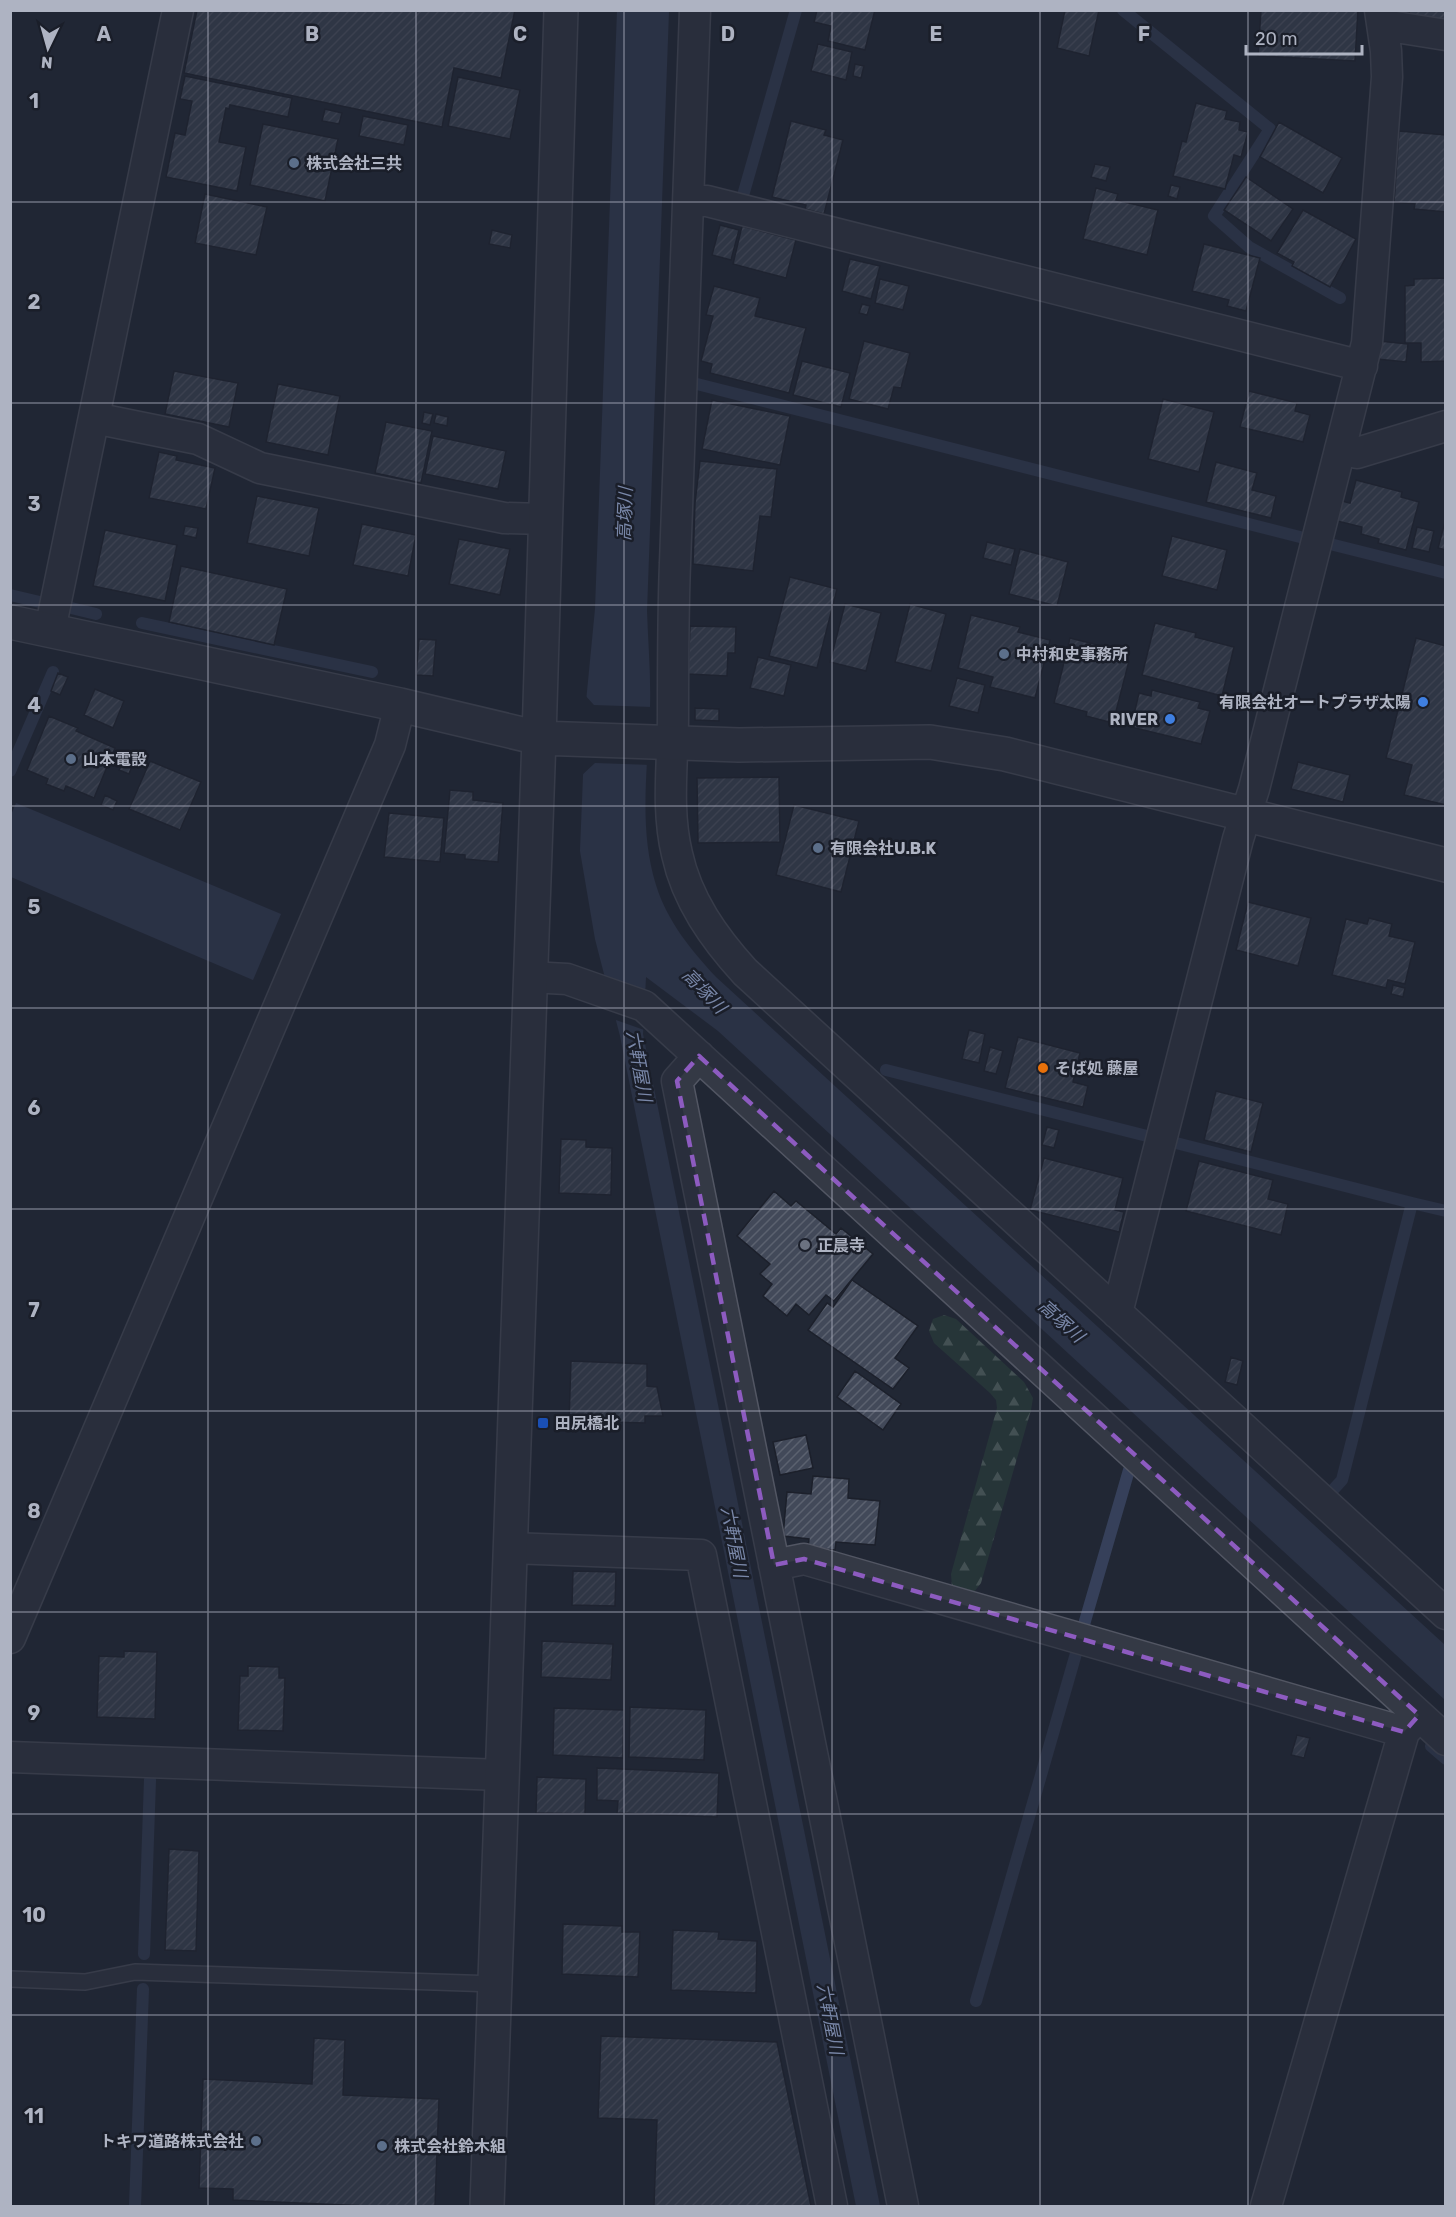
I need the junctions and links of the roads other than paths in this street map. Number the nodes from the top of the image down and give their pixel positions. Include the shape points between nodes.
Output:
1 (178, 10) edge
2 (561, 10) edge
3 (695, 10) edge
4 (1381, 18) edge
5 (1446, 35) edge
6 (689, 200) junction
7 (1362, 366) junction
8 (94, 418) junction
9 (1446, 426) edge
10 (1340, 449) junction
11 (545, 519) junction
12 (10, 622) edge
13 (50, 630) junction
14 (400, 705) junction
15 (539, 738) junction
16 (667, 742) junction
17 (1246, 814) junction
18 (1446, 865) edge
19 (530, 977) junction
20 (699, 1056) junction
21 (1117, 1313) junction
22 (510, 1548) junction
23 (774, 1565) junction
24 (1446, 1614) edge
25 (10, 1638) edge
26 (1412, 1724) junction
27 (1446, 1740) edge
28 (10, 1757) edge
29 (502, 1775) junction
30 (10, 1979) edge
31 (495, 1984) junction
32 (487, 2206) edge
33 (832, 2206) edge
34 (903, 2206) edge
35 (1266, 2206) edge

1 - 8 street
2 - 11 street
3 - 6 street
4 - 5 street
4 - 7 street via 1387,77
6 - 7 street via 707,201
6 - 16 street
7 - 10 street
8 - 11 street via 198,440 260,468 504,518
8 - 13 street
9 - 10 street via 1357,453
10 - 17 street
11 - 15 street
12 - 13 street
13 - 14 street
14 - 15 street
14 - 25 street via 390,745
15 - 16 street
15 - 19 street
16 - 17 street via 930,742 1005,754
16 - 21 street via 671,822 677,855 687,888 722,947
17 - 18 street
17 - 21 street
19 - 20 street via 567,979 644,1005
19 - 22 street
20 - 23 street via 677,1081
20 - 26 street
21 - 24 street
22 - 29 street
22 - 33 street via 701,1555
23 - 26 street via 804,1559
23 - 34 street
26 - 27 street
26 - 35 street
28 - 29 street
29 - 31 street
30 - 31 lane via 85,1982 135,1972
31 - 32 street

